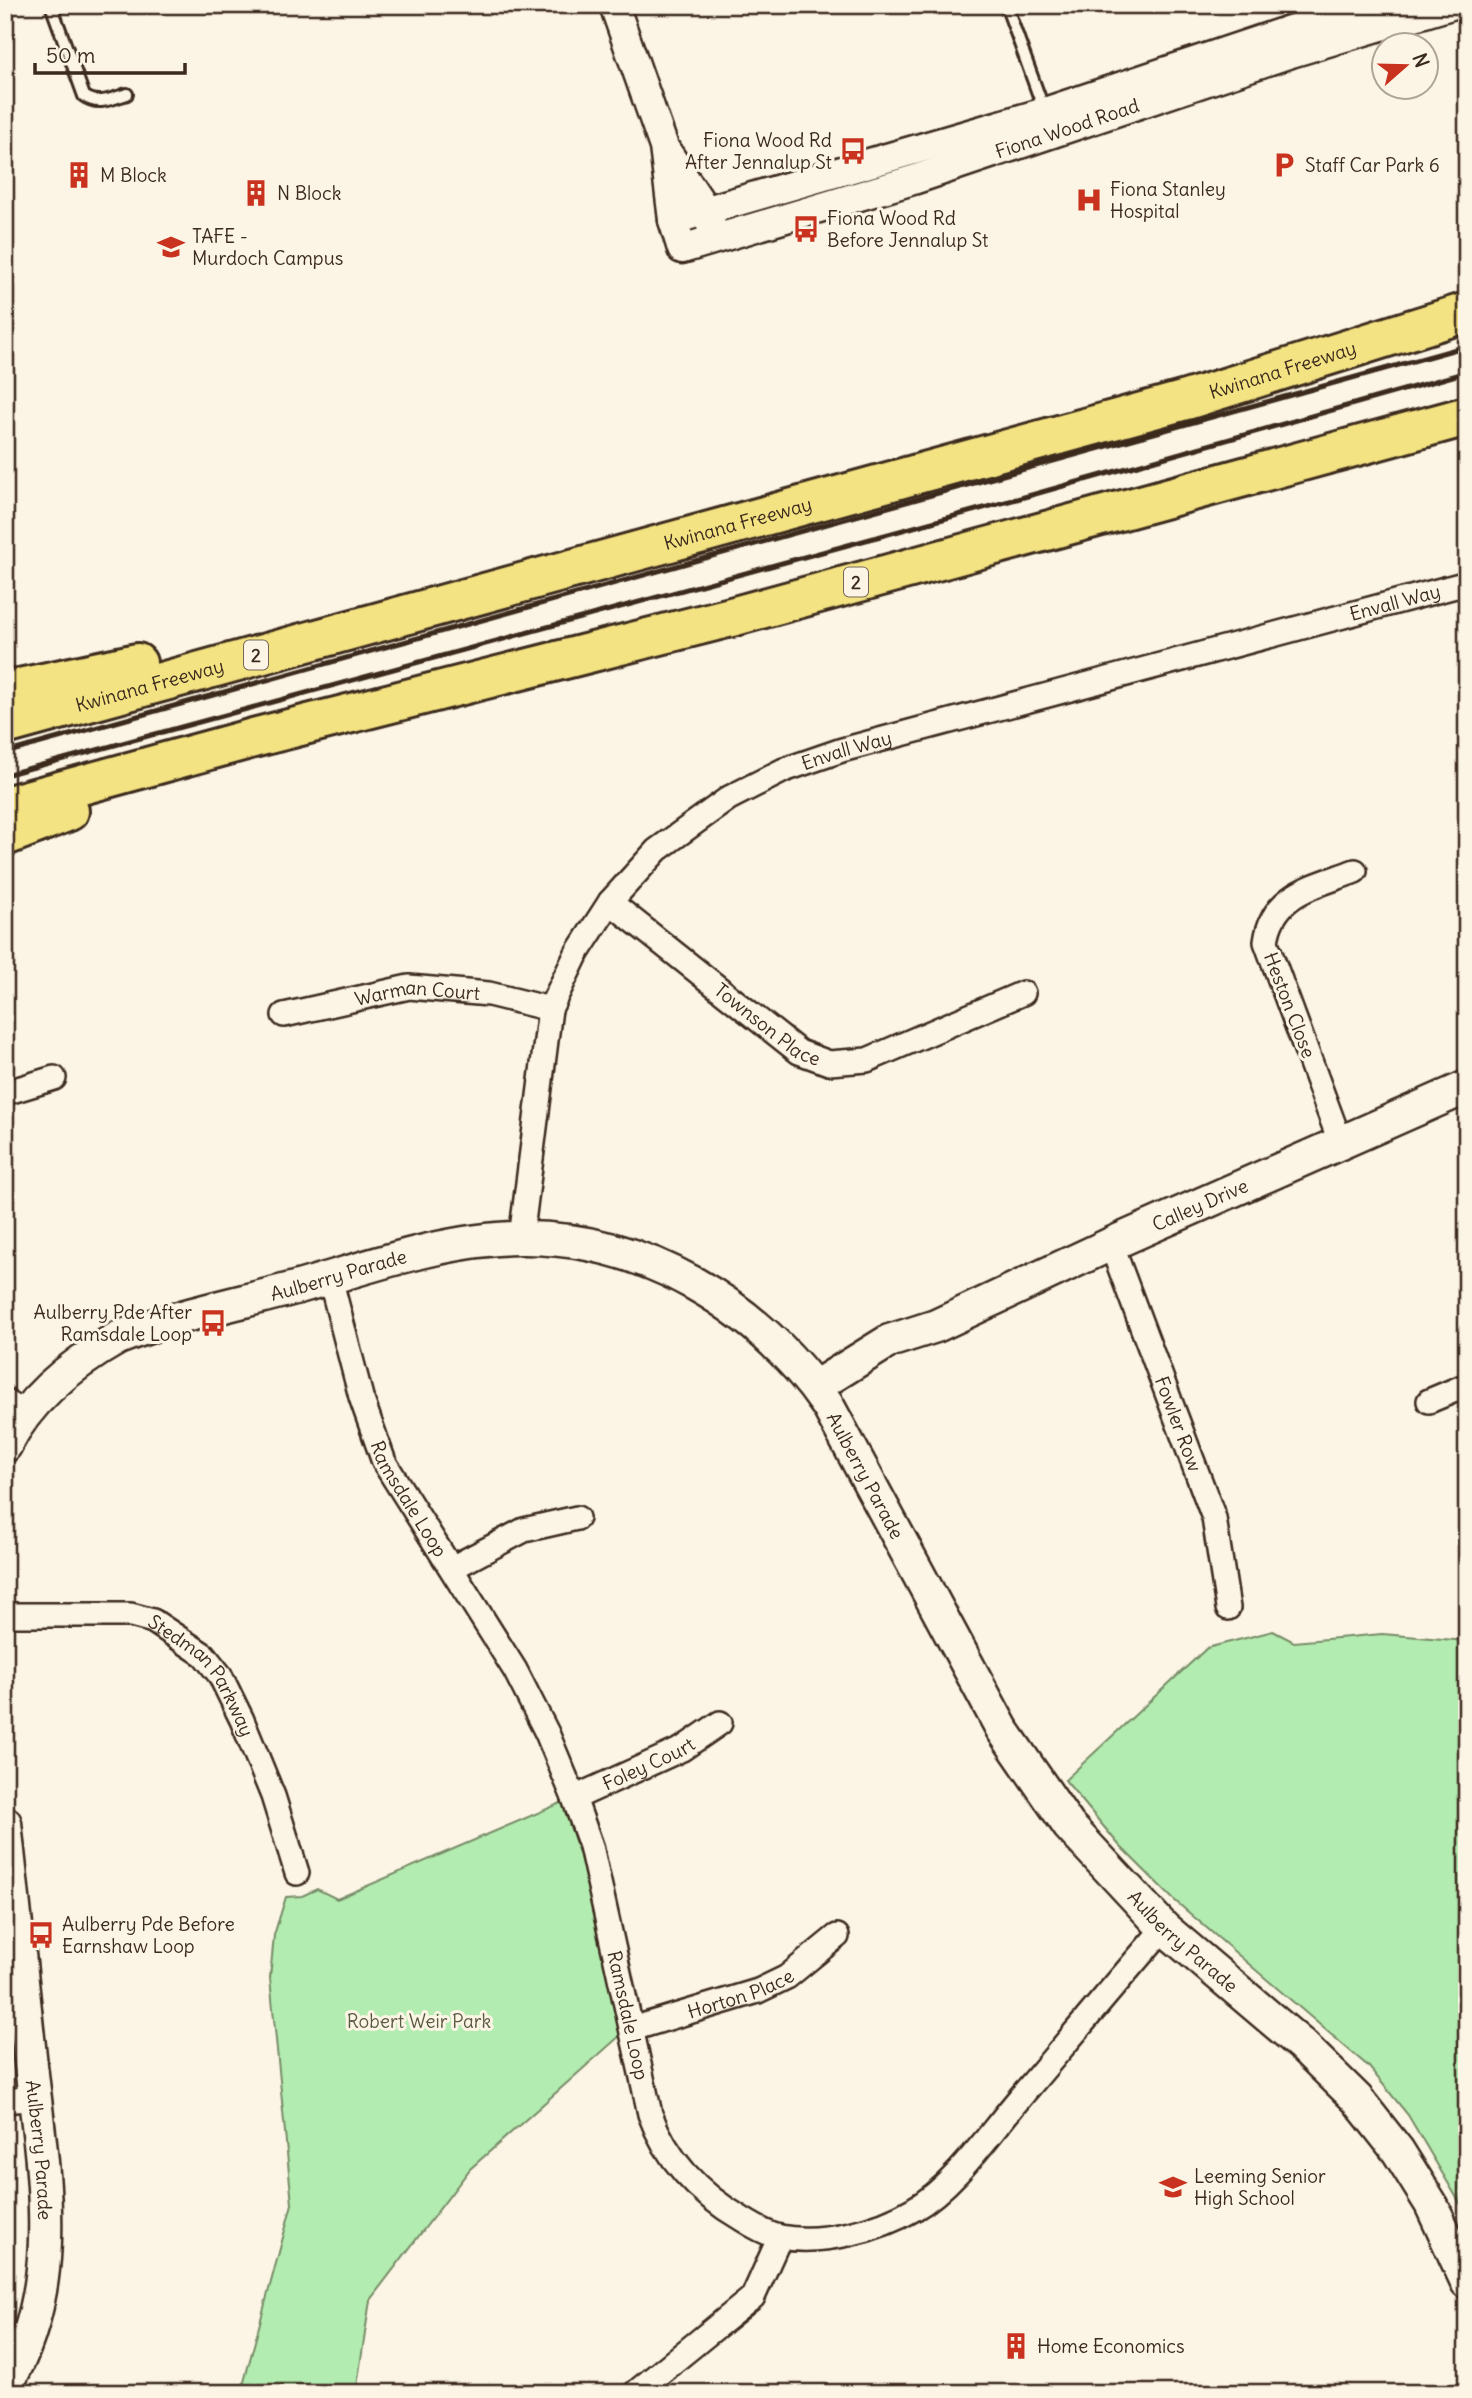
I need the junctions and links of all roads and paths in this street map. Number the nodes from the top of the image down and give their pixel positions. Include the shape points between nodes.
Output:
1 (51, 5) edge
2 (614, 5) edge
3 (1006, 5) edge
4 (1451, 5) edge
5 (1368, 13) edge
6 (1332, 20) edge
7 (127, 94) dead end
8 (1048, 124) junction
9 (664, 147) junction
10 (705, 209) junction
11 (673, 220) junction
12 (716, 238) junction
13 (1467, 306) edge
14 (1467, 313) edge
15 (1388, 336) junction
16 (1462, 417) edge
17 (1467, 583) edge
18 (506, 585) junction
19 (5, 691) edge
20 (5, 725) edge
21 (257, 737) junction
22 (5, 806) edge
23 (5, 836) edge
24 (1355, 871) dead end
25 (610, 902) junction
26 (1023, 993) dead end
27 (550, 1009) junction
28 (284, 1015) dead end
29 (54, 1078) dead end
30 (1467, 1087) edge
31 (5, 1093) edge
32 (1342, 1144) junction
33 (521, 1238) junction
34 (1111, 1244) junction
35 (330, 1278) junction
36 (1467, 1385) edge
37 (822, 1397) junction
38 (1429, 1401) dead end
39 (14, 1408) edge
40 (5, 1446) edge
41 (578, 1518) dead end
42 (452, 1568) junction
43 (1228, 1608) dead end
44 (5, 1615) edge
45 (720, 1723) dead end
46 (574, 1798) junction
47 (5, 1823) edge
48 (297, 1873) dead end
49 (1164, 1928) junction
50 (837, 1936) dead end
51 (632, 2029) junction
52 (20, 2099) edge
53 (780, 2236) junction
54 (1467, 2282) edge
55 (5, 2388) edge
56 (635, 2393) edge

1 - 7 lane via 84,96 102,102
2 - 9 street
3 - 8 lane
4 - 5 street, Fiona Wood Road
5 - 6 street, Fiona Wood Road
6 - 8 street, Fiona Wood Road
8 - 10 street, Fiona Wood Road
8 - 12 street, Fiona Wood Road
9 - 10 street
9 - 11 street
10 - 11 street, Fiona Wood Road
10 - 12 street
11 - 12 street, Fiona Wood Road via 682,249
13 - 15 highway
14 - 15 highway, Kwinana Freeway / 2
15 - 18 highway, Kwinana Freeway / 2 via 1186,400
16 - 21 highway, 2 via 748,612
17 - 25 street, Envall Way via 948,719 784,770 729,798 657,850
18 - 19 highway
18 - 20 highway, Kwinana Freeway / 2
21 - 22 highway, 2
21 - 23 highway
24 - 32 street, Heston Close via 1283,903 1269,922 1266,942
25 - 26 street, Townson Place via 799,1052 829,1063 867,1060
25 - 27 street, Envall Way via 577,953
27 - 28 street, Warman Court via 489,994 410,988
27 - 33 street, Envall Way
29 - 31 street
30 - 32 main road, Calley Drive
32 - 34 main road, Calley Drive
33 - 35 main road, Aulberry Parade via 439,1249
33 - 37 main road, Aulberry Parade via 606,1250 674,1272 735,1308 766,1334
34 - 37 main road, Calley Drive via 936,1326 888,1341
34 - 43 street, Fowler Row via 1214,1518
35 - 39 main road, Aulberry Parade via 118,1338
35 - 42 street, Ramsdale Loop via 384,1462
36 - 38 street
37 - 49 main road, Aulberry Parade via 1020,1758 1069,1826
39 - 40 main road, Aulberry Parade
41 - 42 street via 524,1530
42 - 46 street, Ramsdale Loop via 532,1701
44 - 48 street, Stedman Parkway via 131,1615 153,1621 204,1655 220,1675 242,1720
45 - 46 street, Foley Court via 682,1749
46 - 51 street, Ramsdale Loop via 591,1846
47 - 52 main road, Aulberry Parade
49 - 53 street, Ramsdale Loop via 937,2193 914,2210 875,2226 824,2236
49 - 54 main road, Aulberry Parade via 1302,2045 1357,2099 1398,2151 1431,2204
50 - 51 street, Horton Place via 787,1977 758,1991
51 - 53 street, Ramsdale Loop via 650,2114 673,2160 708,2197 753,2226
52 - 55 main road, Aulberry Parade via 44,2187 46,2256 32,2332
53 - 56 street via 753,2297

